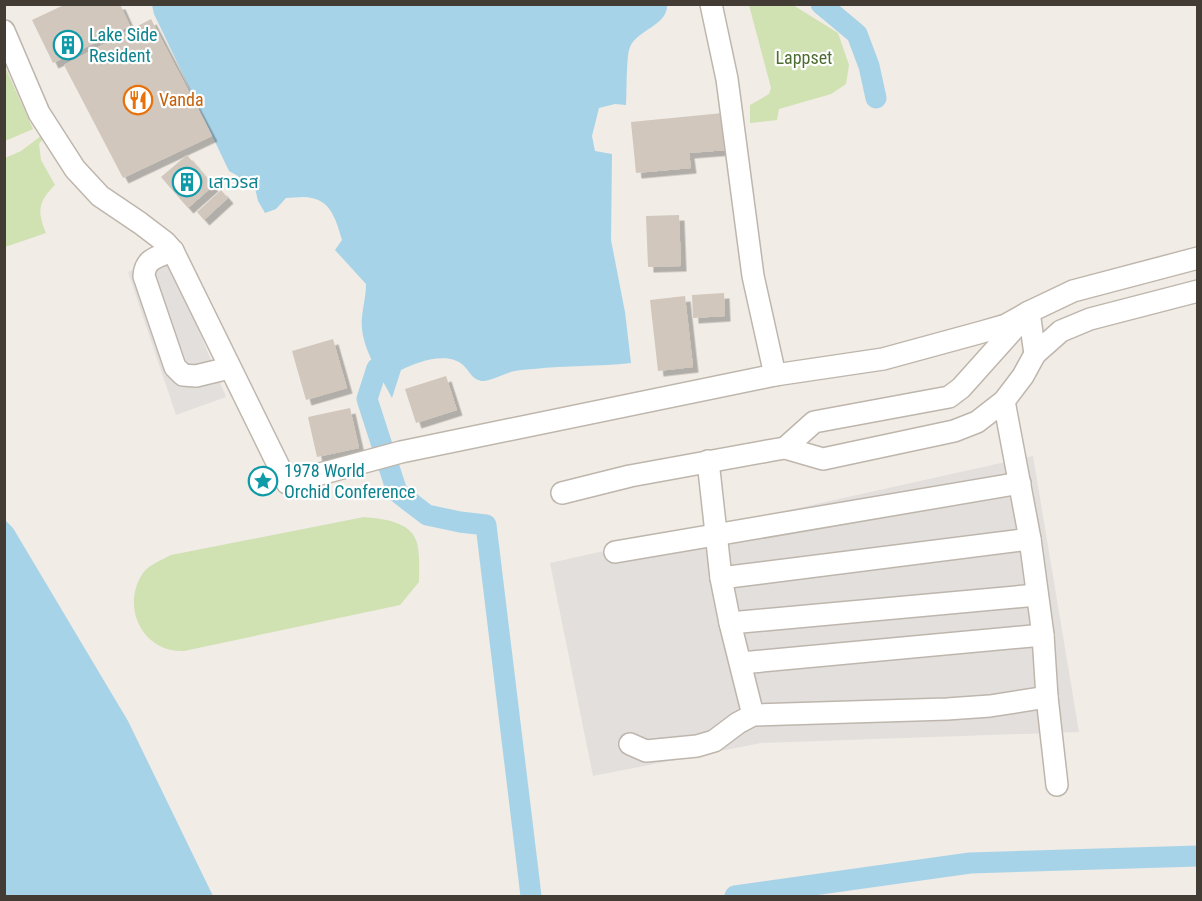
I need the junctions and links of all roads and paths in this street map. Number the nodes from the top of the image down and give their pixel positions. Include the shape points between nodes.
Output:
1 (711, 4) edge
2 (4, 31) edge
3 (173, 251) junction
4 (1197, 258) edge
5 (1197, 291) edge
6 (1029, 312) junction
7 (1035, 354) junction
8 (229, 368) junction
9 (775, 375) junction
10 (1004, 401) junction
11 (785, 448) junction
12 (708, 461) junction
13 (1020, 483) junction
14 (562, 493) dead end
15 (715, 533) junction
16 (1030, 539) junction
17 (615, 552) dead end
18 (721, 578) junction
19 (1037, 595) junction
20 (730, 623) junction
21 (1043, 635) junction
22 (741, 663) junction
23 (1047, 697) junction
24 (753, 715) junction
25 (630, 744) dead end
26 (1058, 785) dead end

1 - 9 lane via 727,79 753,276
2 - 3 lane via 39,113 75,169 100,196
3 - 8 lane
3 - 8 lane via 149,260 144,276 175,367 183,375 196,376
4 - 6 lane via 1073,291
5 - 7 lane via 1061,331
6 - 7 lane
6 - 9 lane via 1006,325 883,359
6 - 11 lane via 962,388 949,397 814,422
7 - 10 lane
8 - 9 lane via 287,483 401,452
10 - 11 lane via 977,422 933,436 823,459
10 - 13 lane
11 - 12 lane
12 - 14 lane
12 - 15 lane
13 - 15 lane
13 - 16 lane
15 - 17 lane
15 - 18 lane
16 - 18 lane
16 - 19 lane
18 - 20 lane
19 - 20 lane
19 - 21 lane
20 - 22 lane
21 - 22 lane
21 - 23 lane
22 - 24 lane
23 - 24 lane via 947,709
23 - 26 lane
24 - 25 lane via 714,741 697,746 646,751

